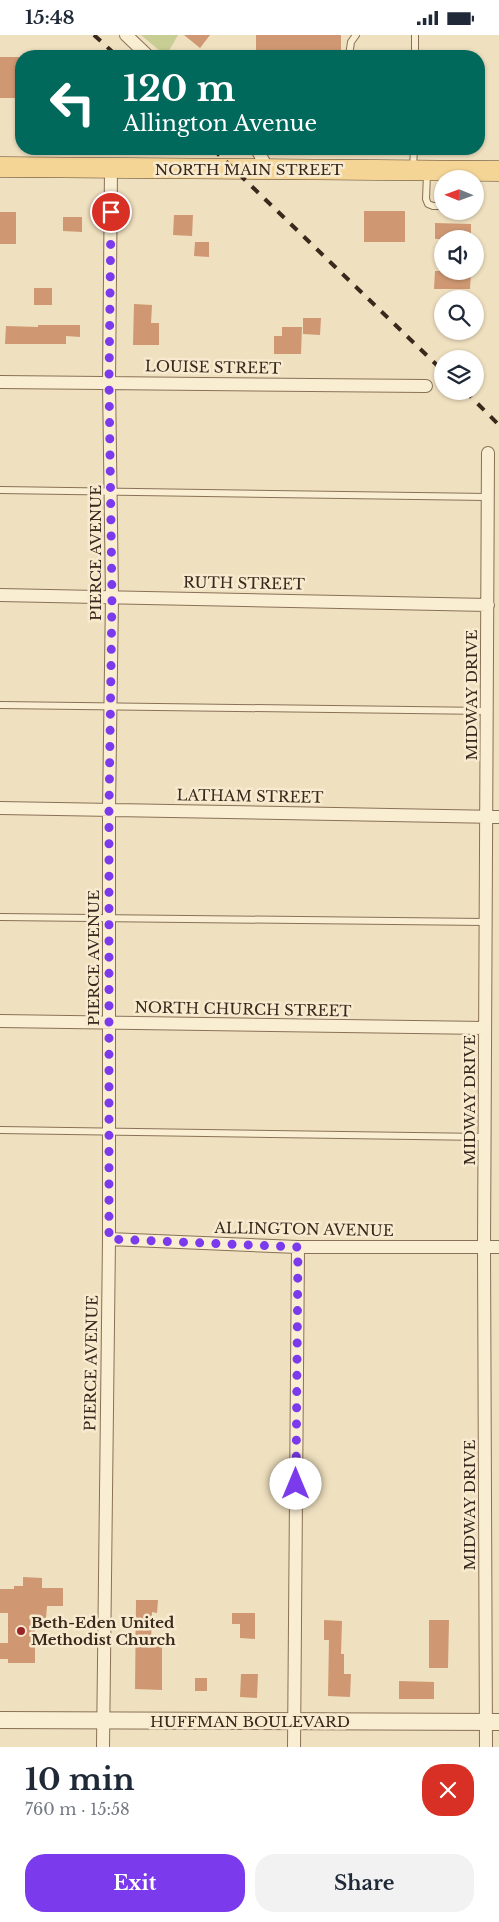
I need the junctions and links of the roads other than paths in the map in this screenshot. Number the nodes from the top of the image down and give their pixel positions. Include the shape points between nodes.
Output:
1 (126, 35) edge
2 (356, 35) edge
3 (415, 35) edge
4 (142, 50) edge
5 (350, 50) edge
6 (415, 50) edge
7 (260, 155) edge
8 (416, 155) edge
9 (0, 167) edge
10 (267, 168) junction
11 (111, 169) junction
12 (420, 170) junction
13 (434, 171) edge
14 (499, 171) edge
15 (484, 173) edge
16 (434, 206) edge
17 (0, 382) edge
18 (109, 382) junction
19 (426, 386) dead end
20 (488, 453) dead end
21 (0, 490) edge
22 (111, 491) junction
23 (488, 497) junction
24 (0, 595) edge
25 (112, 597) junction
26 (488, 605) junction
27 (0, 705) edge
28 (111, 705) junction
29 (488, 711) junction
30 (0, 807) edge
31 (109, 809) junction
32 (493, 817) edge
33 (0, 917) edge
34 (109, 918) junction
35 (486, 921) junction
36 (0, 1021) edge
37 (109, 1023) junction
38 (485, 1028) junction
39 (0, 1130) edge
40 (109, 1131) junction
41 (485, 1137) junction
42 (109, 1239) junction
43 (298, 1247) junction
44 (484, 1247) junction
45 (499, 1247) edge
46 (0, 1720) edge
47 (103, 1720) junction
48 (294, 1721) junction
49 (492, 1722) edge
50 (103, 1747) edge
51 (294, 1747) edge
52 (486, 1747) edge

1 - 4 street
2 - 5 lane
3 - 6 lane
7 - 10 street
8 - 12 lane
9 - 11 main road, NORTH MAIN STREET
10 - 11 main road, NORTH MAIN STREET
10 - 12 main road, NORTH MAIN STREET
11 - 18 street, PIERCE AVENUE
12 - 13 main road, NORTH MAIN STREET
12 - 16 lane via 426,199
14 - 15 main road, NORTH MAIN STREET
17 - 18 street, LOUISE STREET
18 - 19 street, LOUISE STREET
18 - 22 street, PIERCE AVENUE
20 - 23 street, MIDWAY DRIVE
21 - 22 lane
22 - 23 lane
22 - 25 street, PIERCE AVENUE
23 - 26 street, MIDWAY DRIVE
24 - 25 street, RUTH STREET
25 - 26 street, RUTH STREET
25 - 28 street, PIERCE AVENUE
26 - 29 street, MIDWAY DRIVE
27 - 28 lane
28 - 29 lane
28 - 31 street, PIERCE AVENUE
29 - 32 street, MIDWAY DRIVE
30 - 31 street, LATHAM STREET
31 - 32 street, LATHAM STREET
31 - 34 street, PIERCE AVENUE
32 - 35 street, MIDWAY DRIVE
33 - 34 lane
34 - 35 lane
34 - 37 street, PIERCE AVENUE
35 - 38 street, MIDWAY DRIVE
36 - 37 street, NORTH CHURCH STREET
37 - 38 street, NORTH CHURCH STREET
37 - 40 street, PIERCE AVENUE
38 - 41 street, MIDWAY DRIVE
39 - 40 lane
40 - 41 lane
40 - 42 street, PIERCE AVENUE
41 - 44 street, MIDWAY DRIVE
42 - 43 street, ALLINGTON AVENUE
42 - 47 street, PIERCE AVENUE
43 - 44 street, ALLINGTON AVENUE
43 - 48 street
44 - 45 street, ALLINGTON AVENUE
44 - 49 street, MIDWAY DRIVE
46 - 47 street, HUFFMAN BOULEVARD
47 - 48 street, HUFFMAN BOULEVARD
47 - 50 street, PIERCE AVENUE
48 - 49 street, HUFFMAN BOULEVARD
48 - 51 street
49 - 52 street, MIDWAY DRIVE

